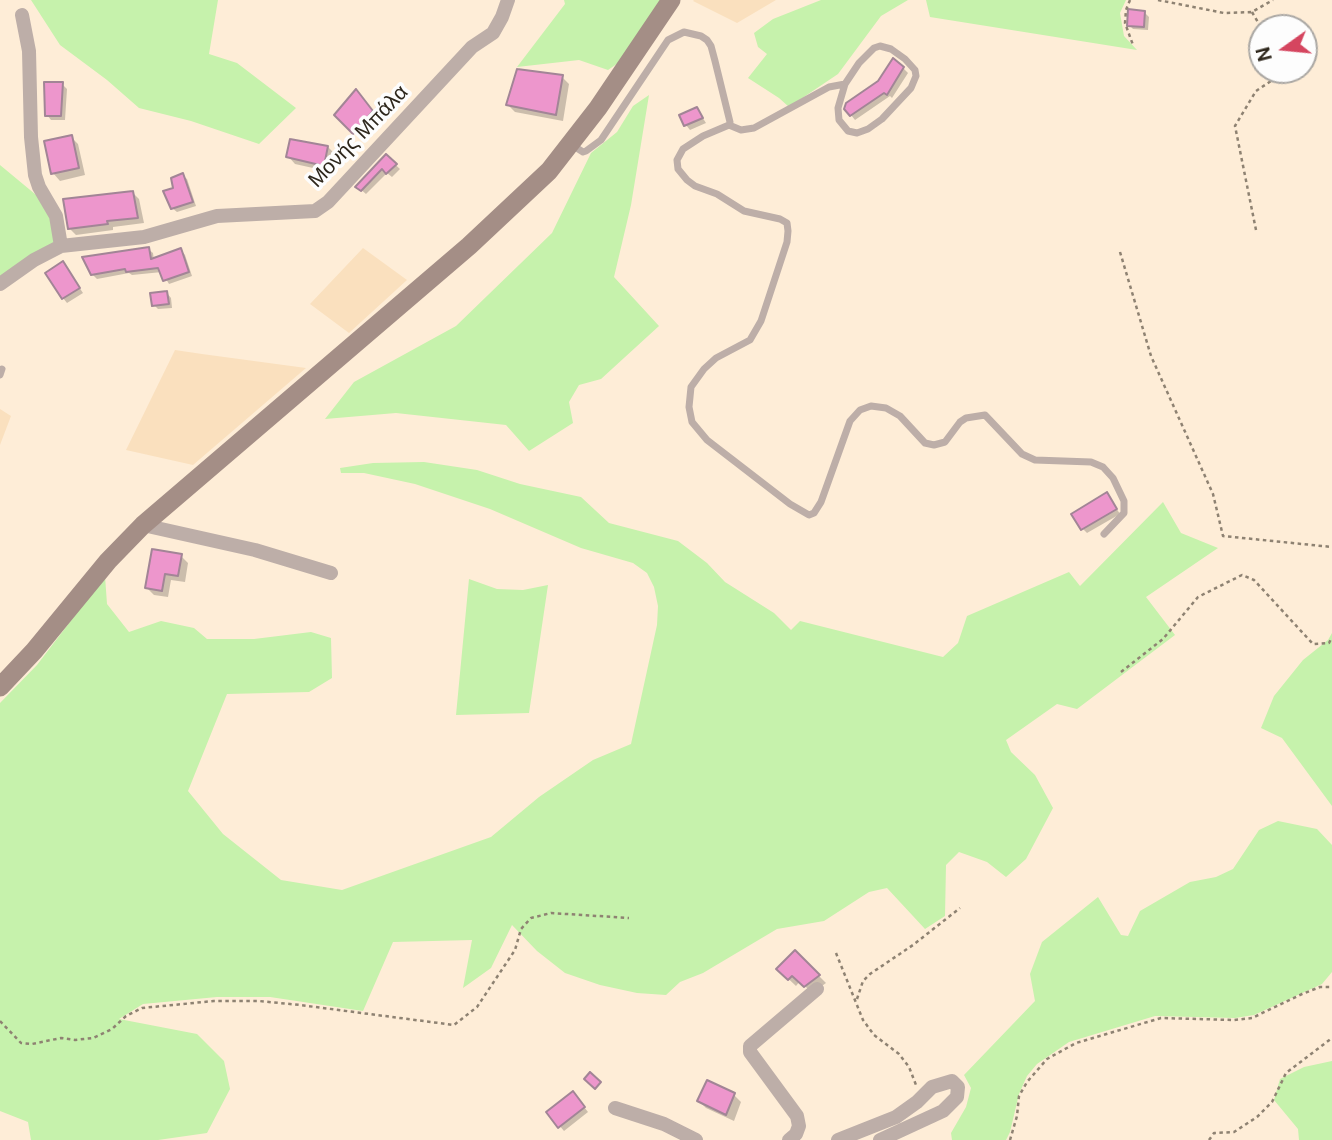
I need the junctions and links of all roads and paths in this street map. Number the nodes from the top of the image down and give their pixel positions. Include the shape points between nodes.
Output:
1 (508, 0) edge
2 (671, 0) edge
3 (1130, 0) edge
4 (1157, 0) edge
5 (1273, 0) edge
6 (1252, 12) joint
7 (22, 15) dead end
8 (1133, 45) dead end
9 (845, 84) junction
10 (1266, 84) edge
11 (729, 125) junction
12 (571, 145) junction
13 (1256, 230) dead end
14 (61, 246) junction
15 (1120, 252) dead end
16 (0, 284) edge
17 (143, 525) junction
18 (1104, 534) dead end
19 (1332, 547) edge
20 (331, 573) dead end
21 (1332, 637) edge
22 (1121, 672) dead end
23 (0, 687) edge
24 (960, 908) dead end
25 (629, 918) dead end
26 (836, 953) dead end
27 (1332, 987) edge
28 (817, 989) dead end
29 (857, 1003) junction
30 (0, 1021) edge
31 (1332, 1038) edge
32 (917, 1102) junction
33 (615, 1108) dead end
34 (696, 1140) edge
35 (789, 1140) edge
36 (838, 1140) edge
37 (880, 1140) edge
38 (1010, 1140) edge
39 (1209, 1140) edge

1 - 14 street, Μονής Μπάλα via 493,33 472,47 315,211 218,216 144,237
2 - 12 street
3 - 8 path via 1125,23
4 - 6 path via 1224,13
5 - 6 path
7 - 14 street via 29,51 35,175 56,216
9 - 9 lane via 839,120 848,131 857,133 882,119 911,88 916,76 905,59 880,46 859,63
9 - 11 lane via 829,87 754,128 741,130
10 - 13 path via 1256,91 1236,125
11 - 12 lane via 711,46 701,36 679,33 663,45 601,140 583,152
11 - 18 lane via 683,149 678,169 695,186 744,211 780,219 787,223 788,231 761,321 750,340 716,358 691,387 692,422 707,440 809,515 821,502 850,421 860,410 886,408 934,445 944,442 966,418 985,415 1022,454 1035,460 1091,462 1103,467 1124,501 1124,513
12 - 17 street via 486,231
14 - 16 street, Μονής Μπάλα
15 - 19 path via 1151,356 1213,494 1223,536
17 - 20 street
17 - 23 street
21 - 22 path via 1329,643 1313,644 1254,580 1242,575 1198,597 1163,639
24 - 29 path via 870,974 863,981
25 - 30 path via 551,913 531,918 477,1007 454,1026 259,1001 142,1008 112,1029 75,1041 61,1038 21,1043
26 - 29 path
27 - 38 path via 1320,987 1252,1018 1161,1018 1076,1043 1047,1059 1027,1082
28 - 35 street via 751,1046 750,1052 797,1116 799,1126
29 - 32 path via 874,1035 909,1067
31 - 39 path via 1286,1073 1272,1102 1257,1117 1234,1132 1214,1133
32 - 36 street via 896,1118
32 - 37 street via 943,1082 952,1081 958,1087 957,1097 943,1111
33 - 34 street

